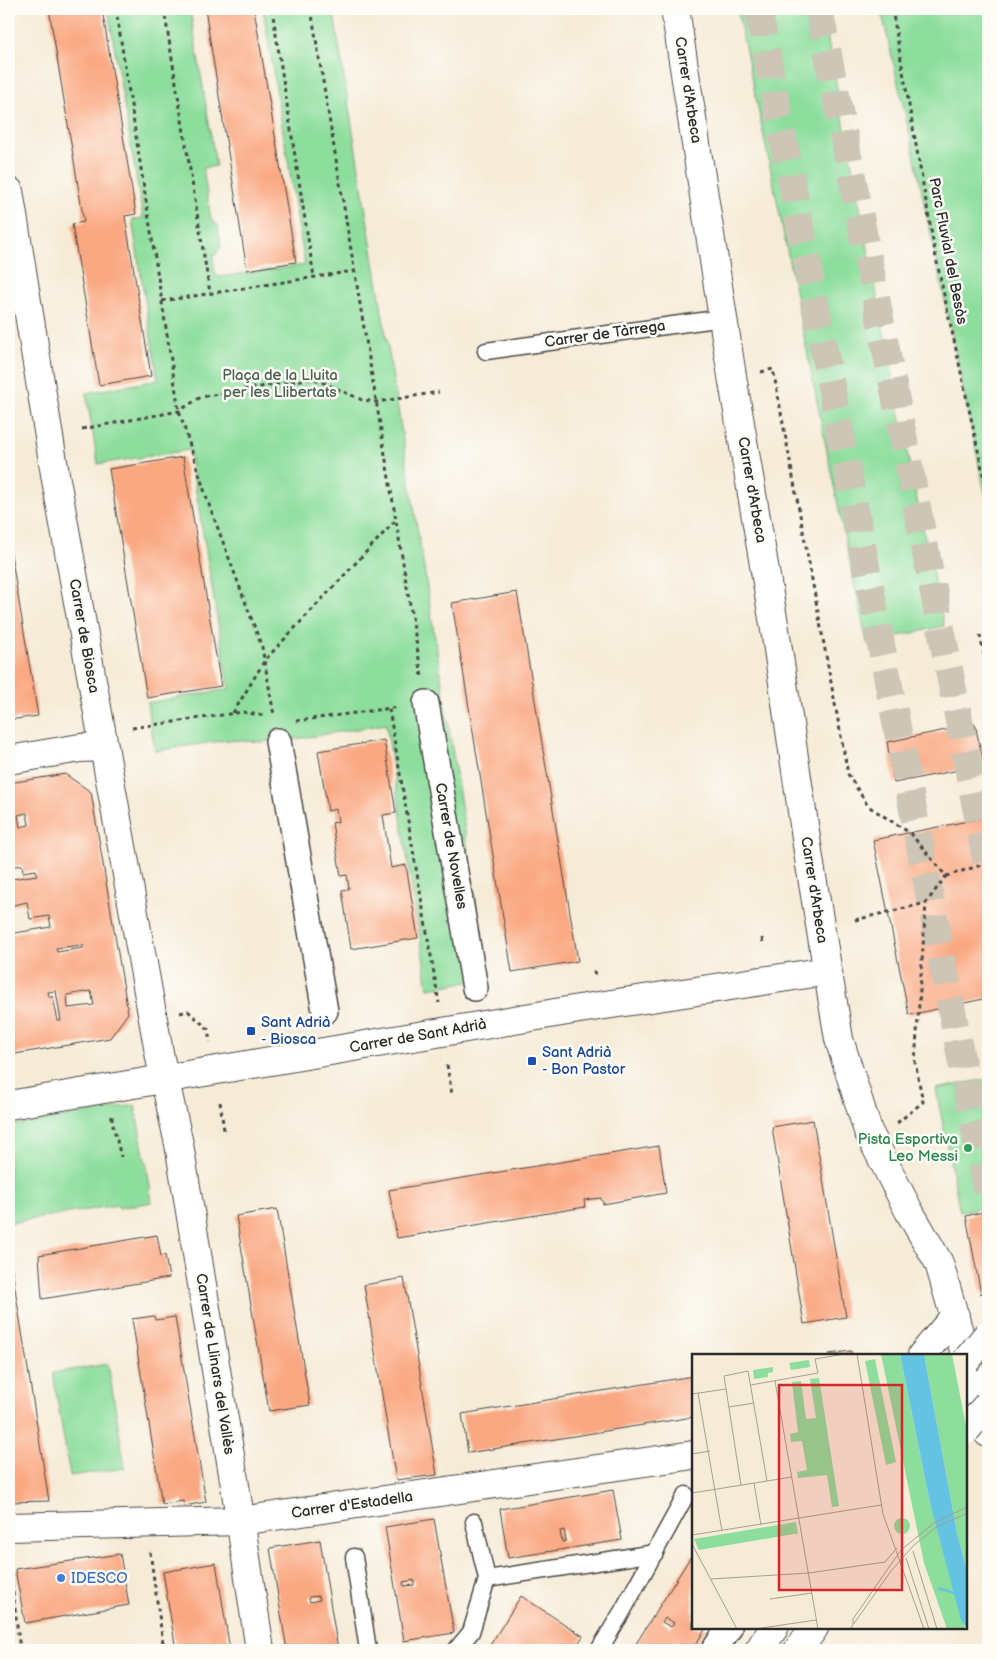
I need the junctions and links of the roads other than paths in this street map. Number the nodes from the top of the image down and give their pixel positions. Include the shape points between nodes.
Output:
1 (675, 9) edge
2 (9, 192) edge
3 (723, 318) junction
4 (486, 351) dead end
5 (426, 703) road end
6 (278, 741) road end
7 (104, 747) junction
8 (9, 760) edge
9 (827, 971) junction
10 (475, 988) dead end
11 (325, 1011) dead end
12 (164, 1080) junction
13 (9, 1106) edge
14 (955, 1316) junction
15 (988, 1334) edge
16 (923, 1354) edge
17 (966, 1354) edge
18 (967, 1359) edge
19 (967, 1361) edge
20 (988, 1404) edge
21 (967, 1429) edge
22 (988, 1433) edge
23 (692, 1455) edge
24 (686, 1495) dead end
25 (240, 1522) junction
26 (474, 1522) dead end
27 (9, 1527) edge
28 (655, 1553) junction
29 (354, 1557) dead end
30 (487, 1579) junction
31 (728, 1629) edge
32 (773, 1629) edge
33 (813, 1629) edge
34 (260, 1650) edge
35 (368, 1650) edge
36 (456, 1650) edge
37 (599, 1650) edge
38 (714, 1650) edge
39 (759, 1650) edge
40 (798, 1650) edge

1 - 3 street, Carrer d'Arbeca
2 - 7 street, Carrer de Biosca
3 - 4 lane, Carrer de Tàrrega
3 - 9 street, Carrer d'Arbeca
5 - 10 street, Carrer de Novelles
6 - 11 street
7 - 8 street
7 - 12 street, Carrer de Biosca
9 - 12 street, Carrer de Sant Adrià via 525,1018
9 - 14 street, Carrer d'Arbeca via 839,1039 868,1131 939,1263
12 - 13 street, Carrer de Sant Adrià
12 - 25 street, Carrer de Llinars del Vallès via 179,1144
14 - 16 street
14 - 17 street, Carrer d'Arbeca
15 - 19 street, bridge
18 - 22 street, Carrer d'Arbeca
20 - 21 street, bridge
23 - 25 street, Carrer d'Estadella
24 - 28 lane
25 - 27 street, Carrer d'Estadella
25 - 34 street, Carrer de Llinars del Vallès
26 - 30 lane
28 - 30 lane
28 - 37 lane
29 - 35 lane
30 - 36 lane via 471,1632
31 - 38 street
32 - 39 street
33 - 40 street

